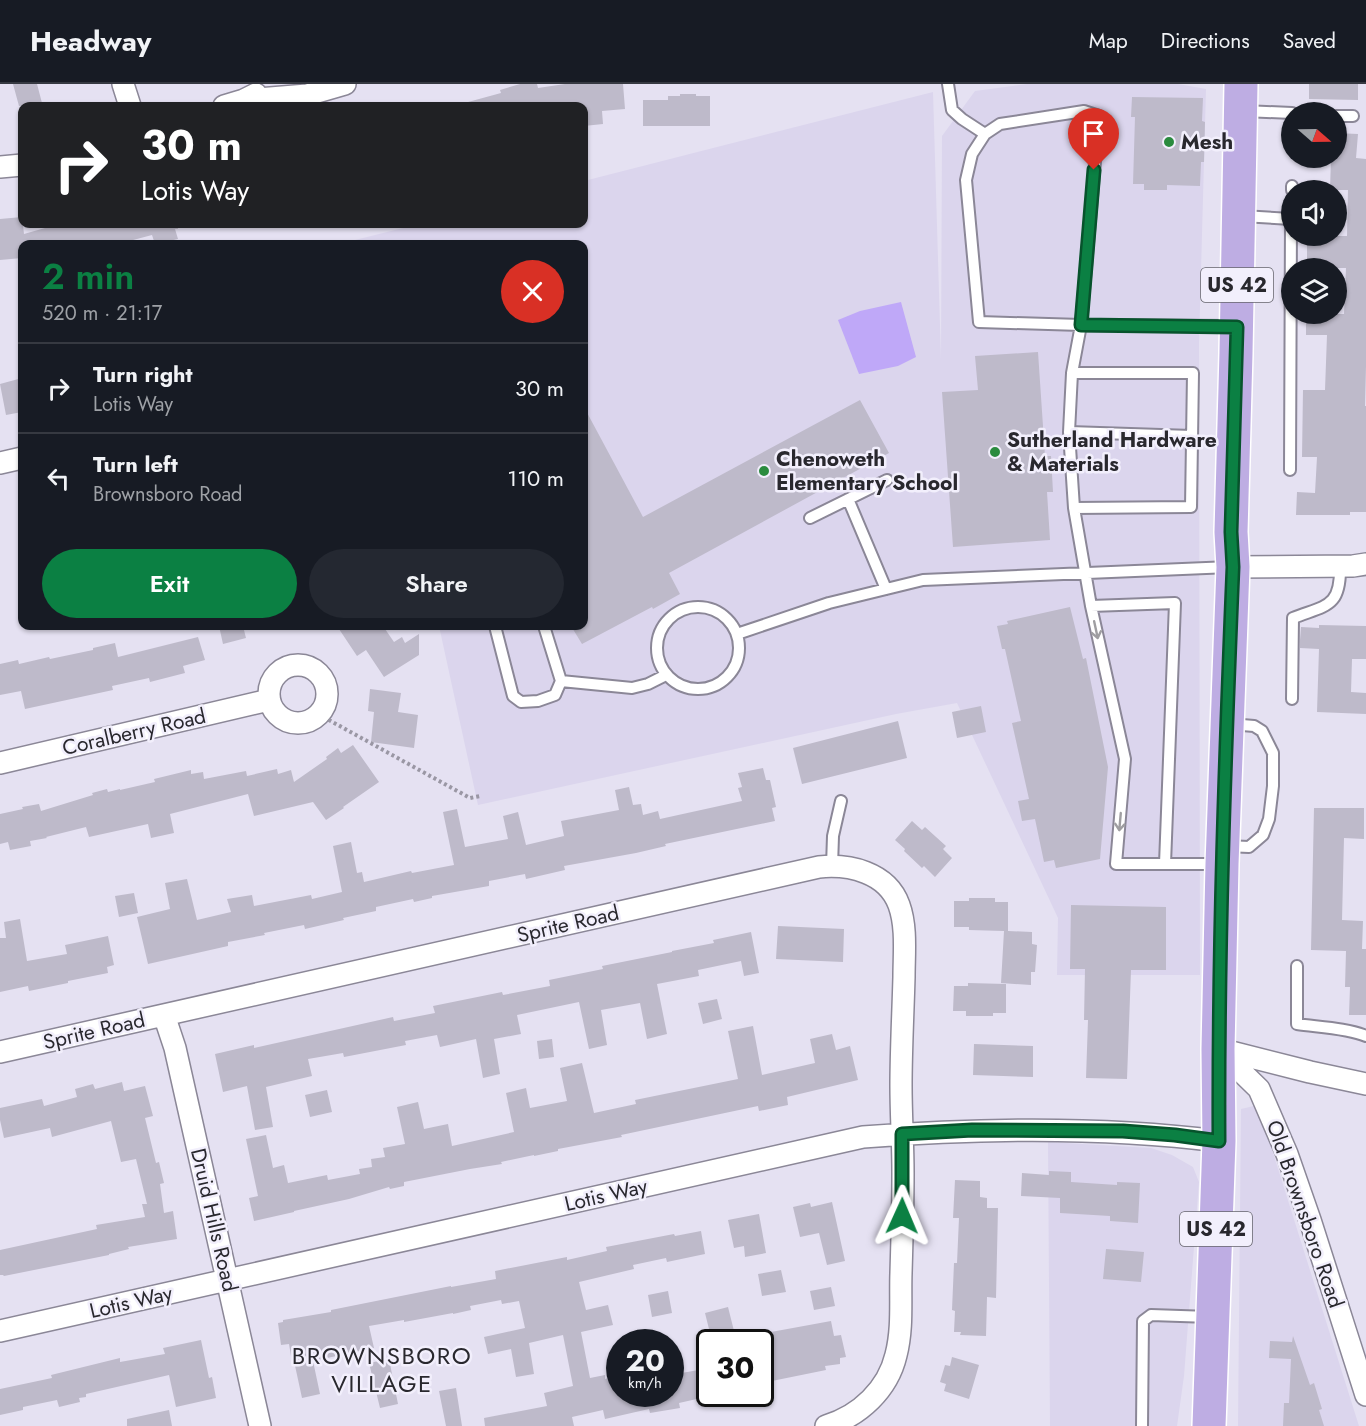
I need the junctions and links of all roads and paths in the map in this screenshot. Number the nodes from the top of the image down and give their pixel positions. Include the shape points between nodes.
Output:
1 (123, 84) edge
2 (276, 84) edge
3 (345, 84) edge
4 (948, 84) edge
5 (1241, 97) edge
6 (244, 100) junction
7 (129, 102) edge
8 (237, 102) edge
9 (1281, 110) edge
10 (1347, 116) edge
11 (1353, 116) dead end
12 (985, 134) junction
13 (18, 165) edge
14 (0, 167) edge
15 (1239, 216) junction
16 (1281, 218) edge
17 (1291, 246) edge
18 (1081, 325) junction
19 (1237, 327) junction
20 (1072, 373) junction
21 (1069, 432) junction
22 (1192, 436) junction
23 (18, 459) edge
24 (0, 463) edge
25 (1290, 470) dead end
26 (887, 480) dead end
27 (848, 499) junction
28 (1074, 508) junction
29 (810, 518) dead end
30 (1366, 564) edge
31 (1340, 566) junction
32 (1233, 567) junction
33 (1086, 573) junction
34 (886, 589) junction
35 (1091, 606) junction
36 (496, 630) edge
37 (545, 630) edge
38 (737, 634) junction
39 (666, 675) junction
40 (561, 681) junction
41 (1292, 699) dead end
42 (269, 700) junction
43 (318, 714) junction
44 (1227, 724) junction
45 (0, 763) edge
46 (480, 796) dead end
47 (841, 801) dead end
48 (1222, 855) junction
49 (1165, 864) junction
50 (832, 866) junction
51 (1297, 966) dead end
52 (164, 1015) junction
53 (1366, 1036) edge
54 (1218, 1049) junction
55 (0, 1052) edge
56 (1365, 1087) edge
57 (902, 1134) junction
58 (1219, 1141) junction
59 (227, 1280) junction
60 (1213, 1317) junction
61 (0, 1331) edge
62 (1366, 1395) edge
63 (260, 1426) edge
64 (826, 1426) edge
65 (1142, 1426) edge
66 (1209, 1426) edge

1 - 7 street
2 - 6 street
3 - 6 street via 307,95
4 - 12 lane via 952,110
5 - 9 lane
5 - 15 main road, US 42
6 - 8 street
10 - 11 lane
12 - 18 lane via 972,154 966,180 979,322
12 - 18 lane via 1000,124 1084,111 1099,116
13 - 14 street
15 - 16 lane
15 - 19 main road, US 42
17 - 25 lane
18 - 19 lane
18 - 20 lane
19 - 32 main road, US 42
20 - 21 lane
20 - 22 lane via 1193,373
21 - 22 lane
21 - 28 lane
22 - 28 lane via 1191,507
23 - 24 street
26 - 27 lane
27 - 29 lane
27 - 34 lane
28 - 33 lane
30 - 31 street
31 - 32 street
31 - 41 lane via 1341,581 1331,603 1293,618
32 - 33 lane
32 - 44 main road, US 42
33 - 34 lane via 923,580
33 - 35 lane
34 - 38 lane via 829,603
35 -> 49 lane via 1125,759 1116,864
35 - 49 lane via 1175,603
36 - 40 lane via 513,696 521,702 538,701 555,695
37 - 40 lane
38 - 39 lane via 740,651 725,679 695,690
38 - 39 lane via 717,610 685,608 670,616 660,629 656,645 658,661
39 - 40 lane via 632,688
42 - 43 street via 274,711 292,723 304,723
42 - 43 street via 273,678 291,665 303,665 322,677 326,687 326,699
42 - 45 street, Coralberry Road
43 - 46 path via 470,798
44 - 48 main road, US 42
44 - 48 lane via 1254,726 1262,731 1273,753 1273,786 1263,835 1249,847
47 - 50 lane
48 - 49 lane
48 - 54 main road, US 42
50 - 52 street, Sprite Road
50 - 57 street, Sprite Road via 845,866 881,880 899,904 904,927
51 - 53 lane via 1297,1024
52 - 55 street, Sprite Road
52 - 59 street, Druid Hills Road via 175,1048
54 - 56 street
54 - 58 main road, US 42
54 - 62 street, Old Brownsboro Road via 1259,1089 1287,1154
57 - 58 street, Lotis Way via 972,1130 1123,1131
57 - 59 street, Lotis Way via 863,1137
57 - 64 street, Sprite Road via 897,1354 883,1386 869,1402
58 - 60 main road, US 42
59 - 61 street, Lotis Way
59 - 63 street, Druid Hills Road
60 - 65 lane via 1150,1315 1143,1321
60 - 66 main road, US 42

